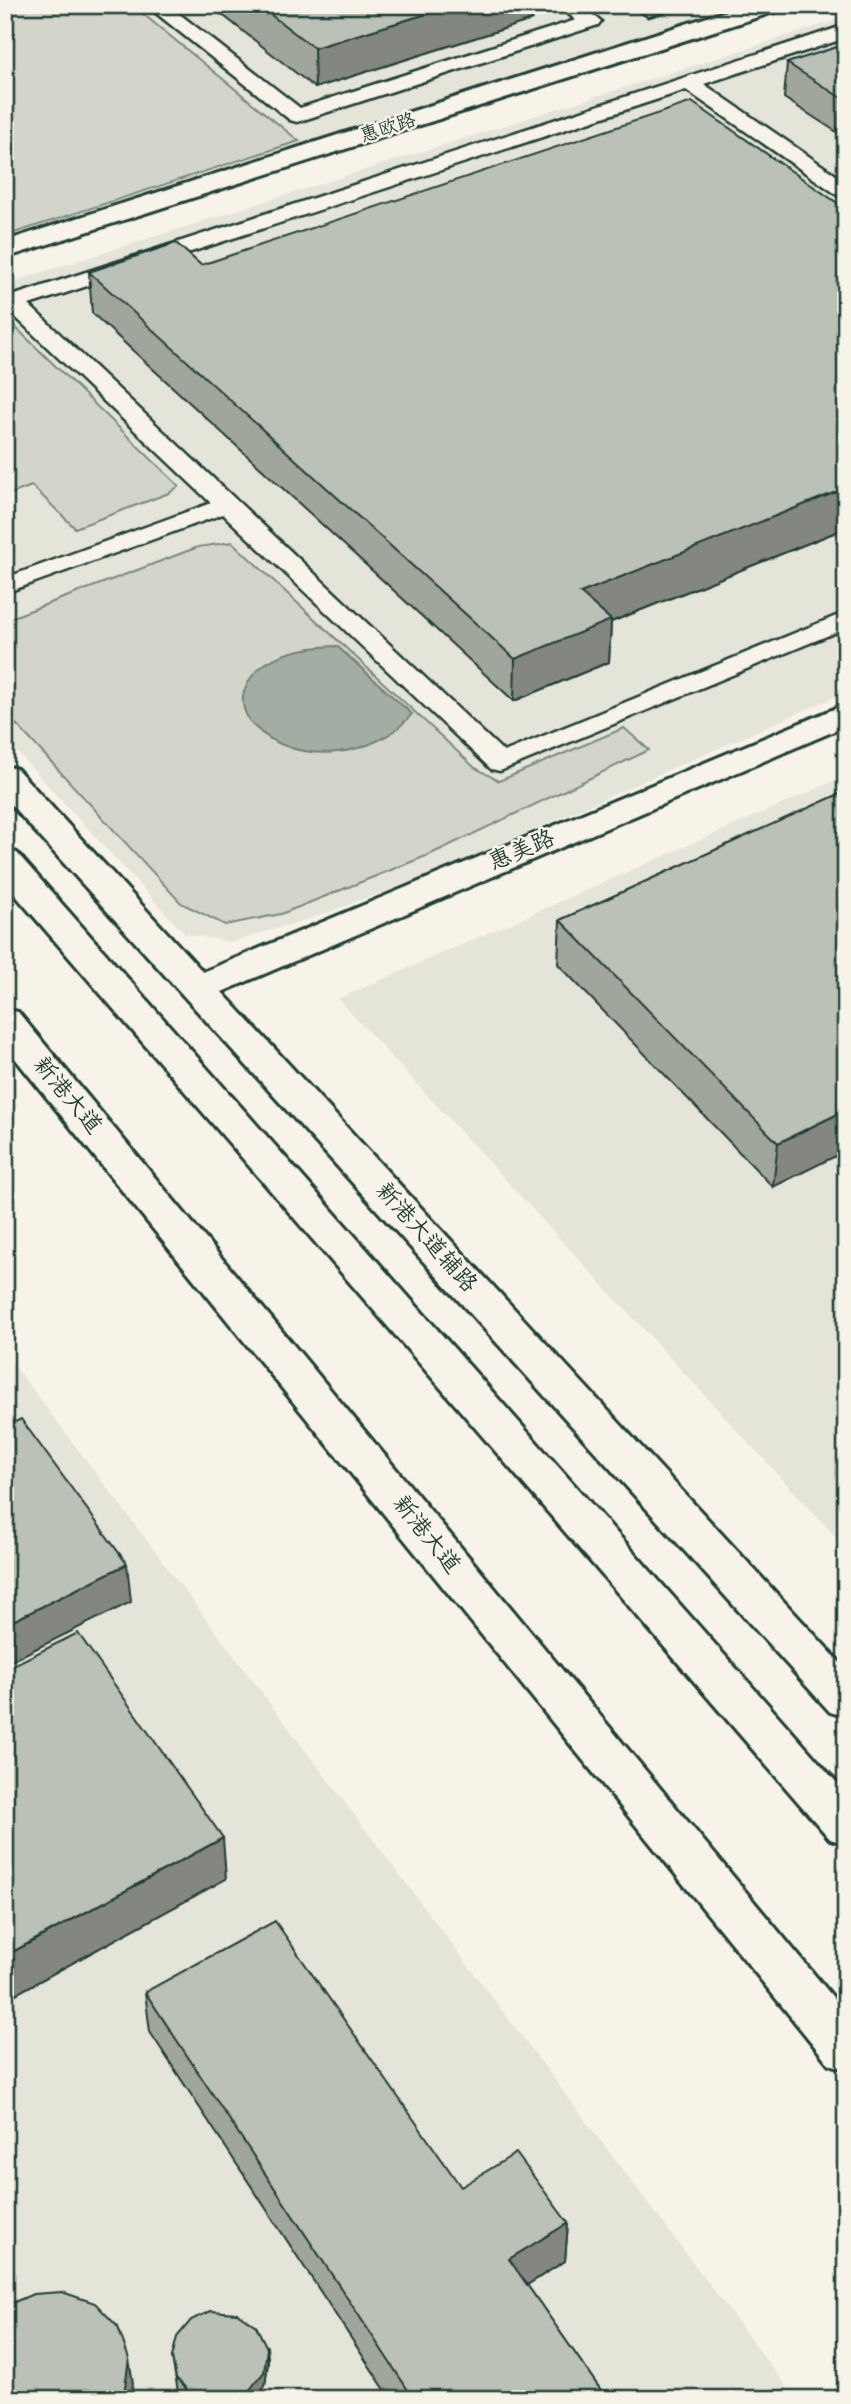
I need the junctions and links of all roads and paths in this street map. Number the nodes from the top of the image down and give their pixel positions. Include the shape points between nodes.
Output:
1 (156, 5) edge
2 (567, 5) edge
3 (641, 5) edge
4 (664, 5) edge
5 (771, 5) edge
6 (846, 31) edge
7 (688, 82) junction
8 (846, 192) edge
9 (5, 250) edge
10 (227, 505) junction
11 (5, 586) edge
12 (846, 620) edge
13 (846, 714) edge
14 (5, 777) edge
15 (5, 861) edge
16 (198, 988) junction
17 (5, 1021) edge
18 (846, 1699) edge
19 (846, 1825) edge
20 (846, 2049) edge

1 - 2 lane via 297,116 591,21
3 - 4 lane via 648,10
5 - 9 street, 惠欧路
6 - 7 lane
7 - 8 lane
7 - 10 lane via 14,303
10 - 11 lane
10 - 12 lane via 500,763
13 - 16 street, 惠美路
14 - 16 street, 新港大道辅路
15 - 19 street
16 - 18 street, 新港大道辅路
17 - 20 street, 新港大道

